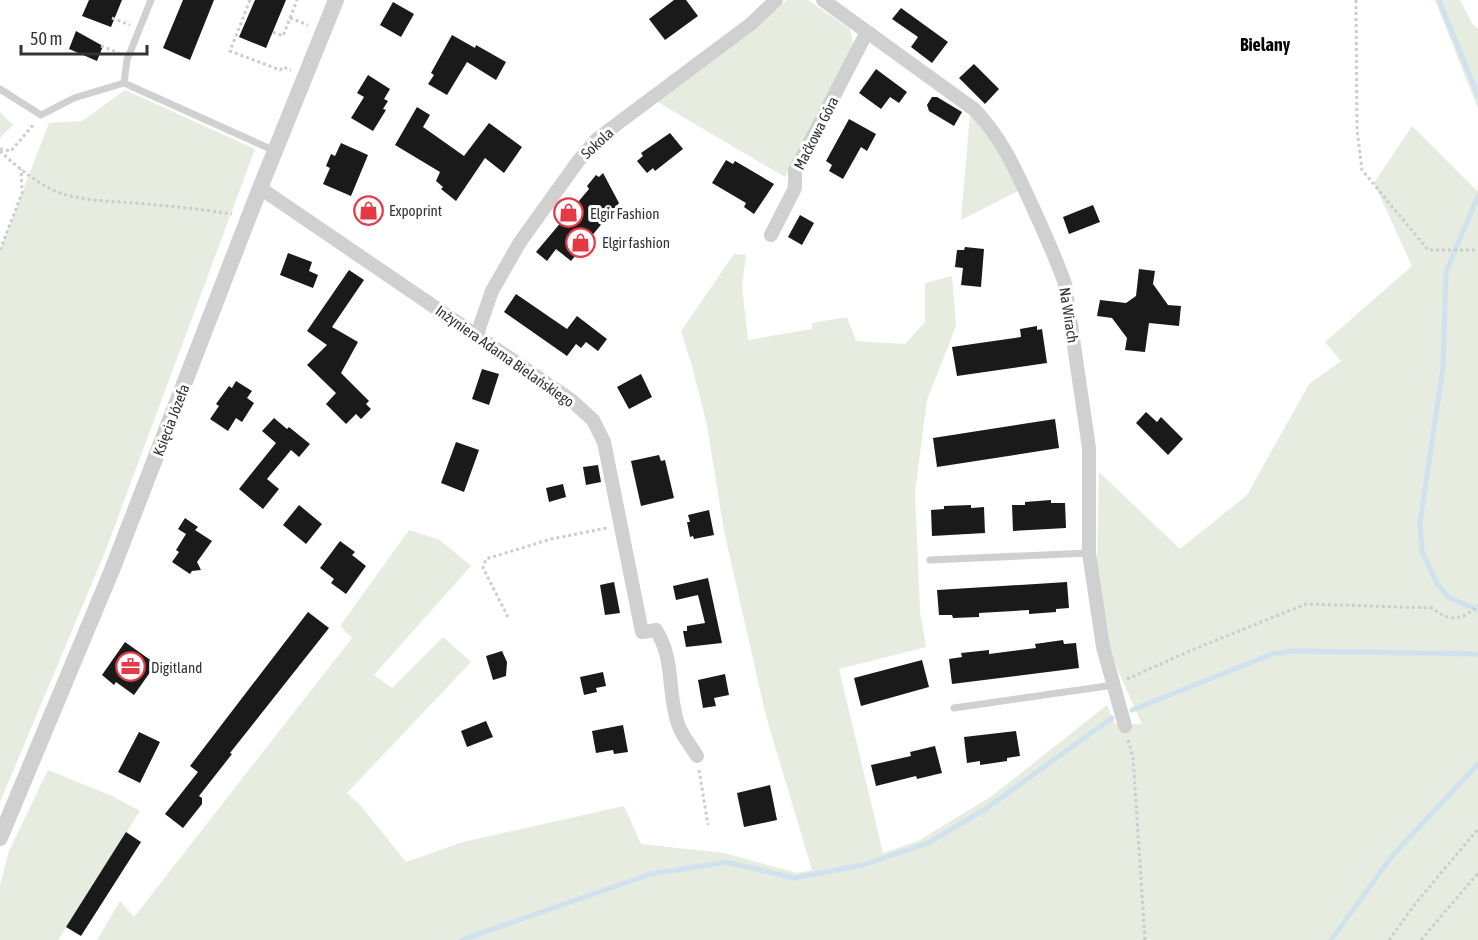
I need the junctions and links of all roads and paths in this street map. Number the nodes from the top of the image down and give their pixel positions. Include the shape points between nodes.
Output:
1 (151, 0) edge
2 (250, 0) edge
3 (297, 0) edge
4 (336, 0) edge
5 (776, 0) edge
6 (823, 0) edge
7 (1356, 0) edge
8 (112, 18) dead end
9 (290, 18) junction
10 (308, 25) dead end
11 (139, 29) junction
12 (273, 32) dead end
13 (867, 32) junction
14 (101, 45) dead end
15 (128, 57) junction
16 (291, 70) dead end
17 (124, 83) junction
18 (0, 89) edge
19 (41, 115) junction
20 (0, 150) edge
21 (275, 151) junction
22 (21, 169) junction
23 (260, 188) junction
24 (237, 215) dead end
25 (771, 235) dead end
26 (0, 250) edge
27 (1478, 250) edge
28 (477, 334) junction
29 (622, 525) junction
30 (1089, 553) junction
31 (930, 560) dead end
32 (1478, 605) edge
33 (508, 617) dead end
34 (1114, 685) junction
35 (954, 708) dead end
36 (1125, 726) joint
37 (697, 756) joint
38 (708, 825) dead end
39 (1478, 829) edge
40 (0, 838) edge
41 (1478, 873) edge
42 (1145, 940) edge
43 (1389, 940) edge
44 (1421, 940) edge

1 - 11 lane
2 - 16 path via 230,51 280,70
3 - 9 path
4 - 21 street, Księcia Józefa
5 - 28 street, Sokola via 597,139 520,242 492,291
6 - 13 street, Na Wirach
7 - 27 path via 1357,129 1362,170 1428,250
8 - 11 path
9 - 10 path
9 - 12 path via 283,36
11 - 15 lane
13 - 25 street, Maćkowa Góra via 795,171 795,188
13 - 30 street, Na Wirach via 975,110 992,129 1007,151 1058,263 1065,284 1089,448
14 - 15 path
15 - 17 lane
17 - 19 lane via 74,98
17 - 21 lane
18 - 19 lane
19 - 20 path via 11,151
20 - 22 path
21 - 23 street, Księcia Józefa
22 - 24 path via 50,189 68,195
22 - 26 path via 22,194
23 - 28 street, Inżyniera Adama Bielańskiego
23 - 40 street, Księcia Józefa via 151,473
28 - 29 street, Inżyniera Adama Bielańskiego via 571,400 592,420 604,442
29 - 33 path via 551,539 486,559 483,568
29 - 37 street, Inżyniera Adama Bielańskiego via 642,632 656,630 662,640 678,724
30 - 31 lane
30 - 34 street, Na Wirach via 1103,647
32 - 34 path via 1459,619 1443,617 1433,608 1306,604
34 - 35 lane
34 - 36 street, Na Wirach
36 - 42 path via 1133,757
37 - 38 path
39 - 43 path
41 - 44 path

